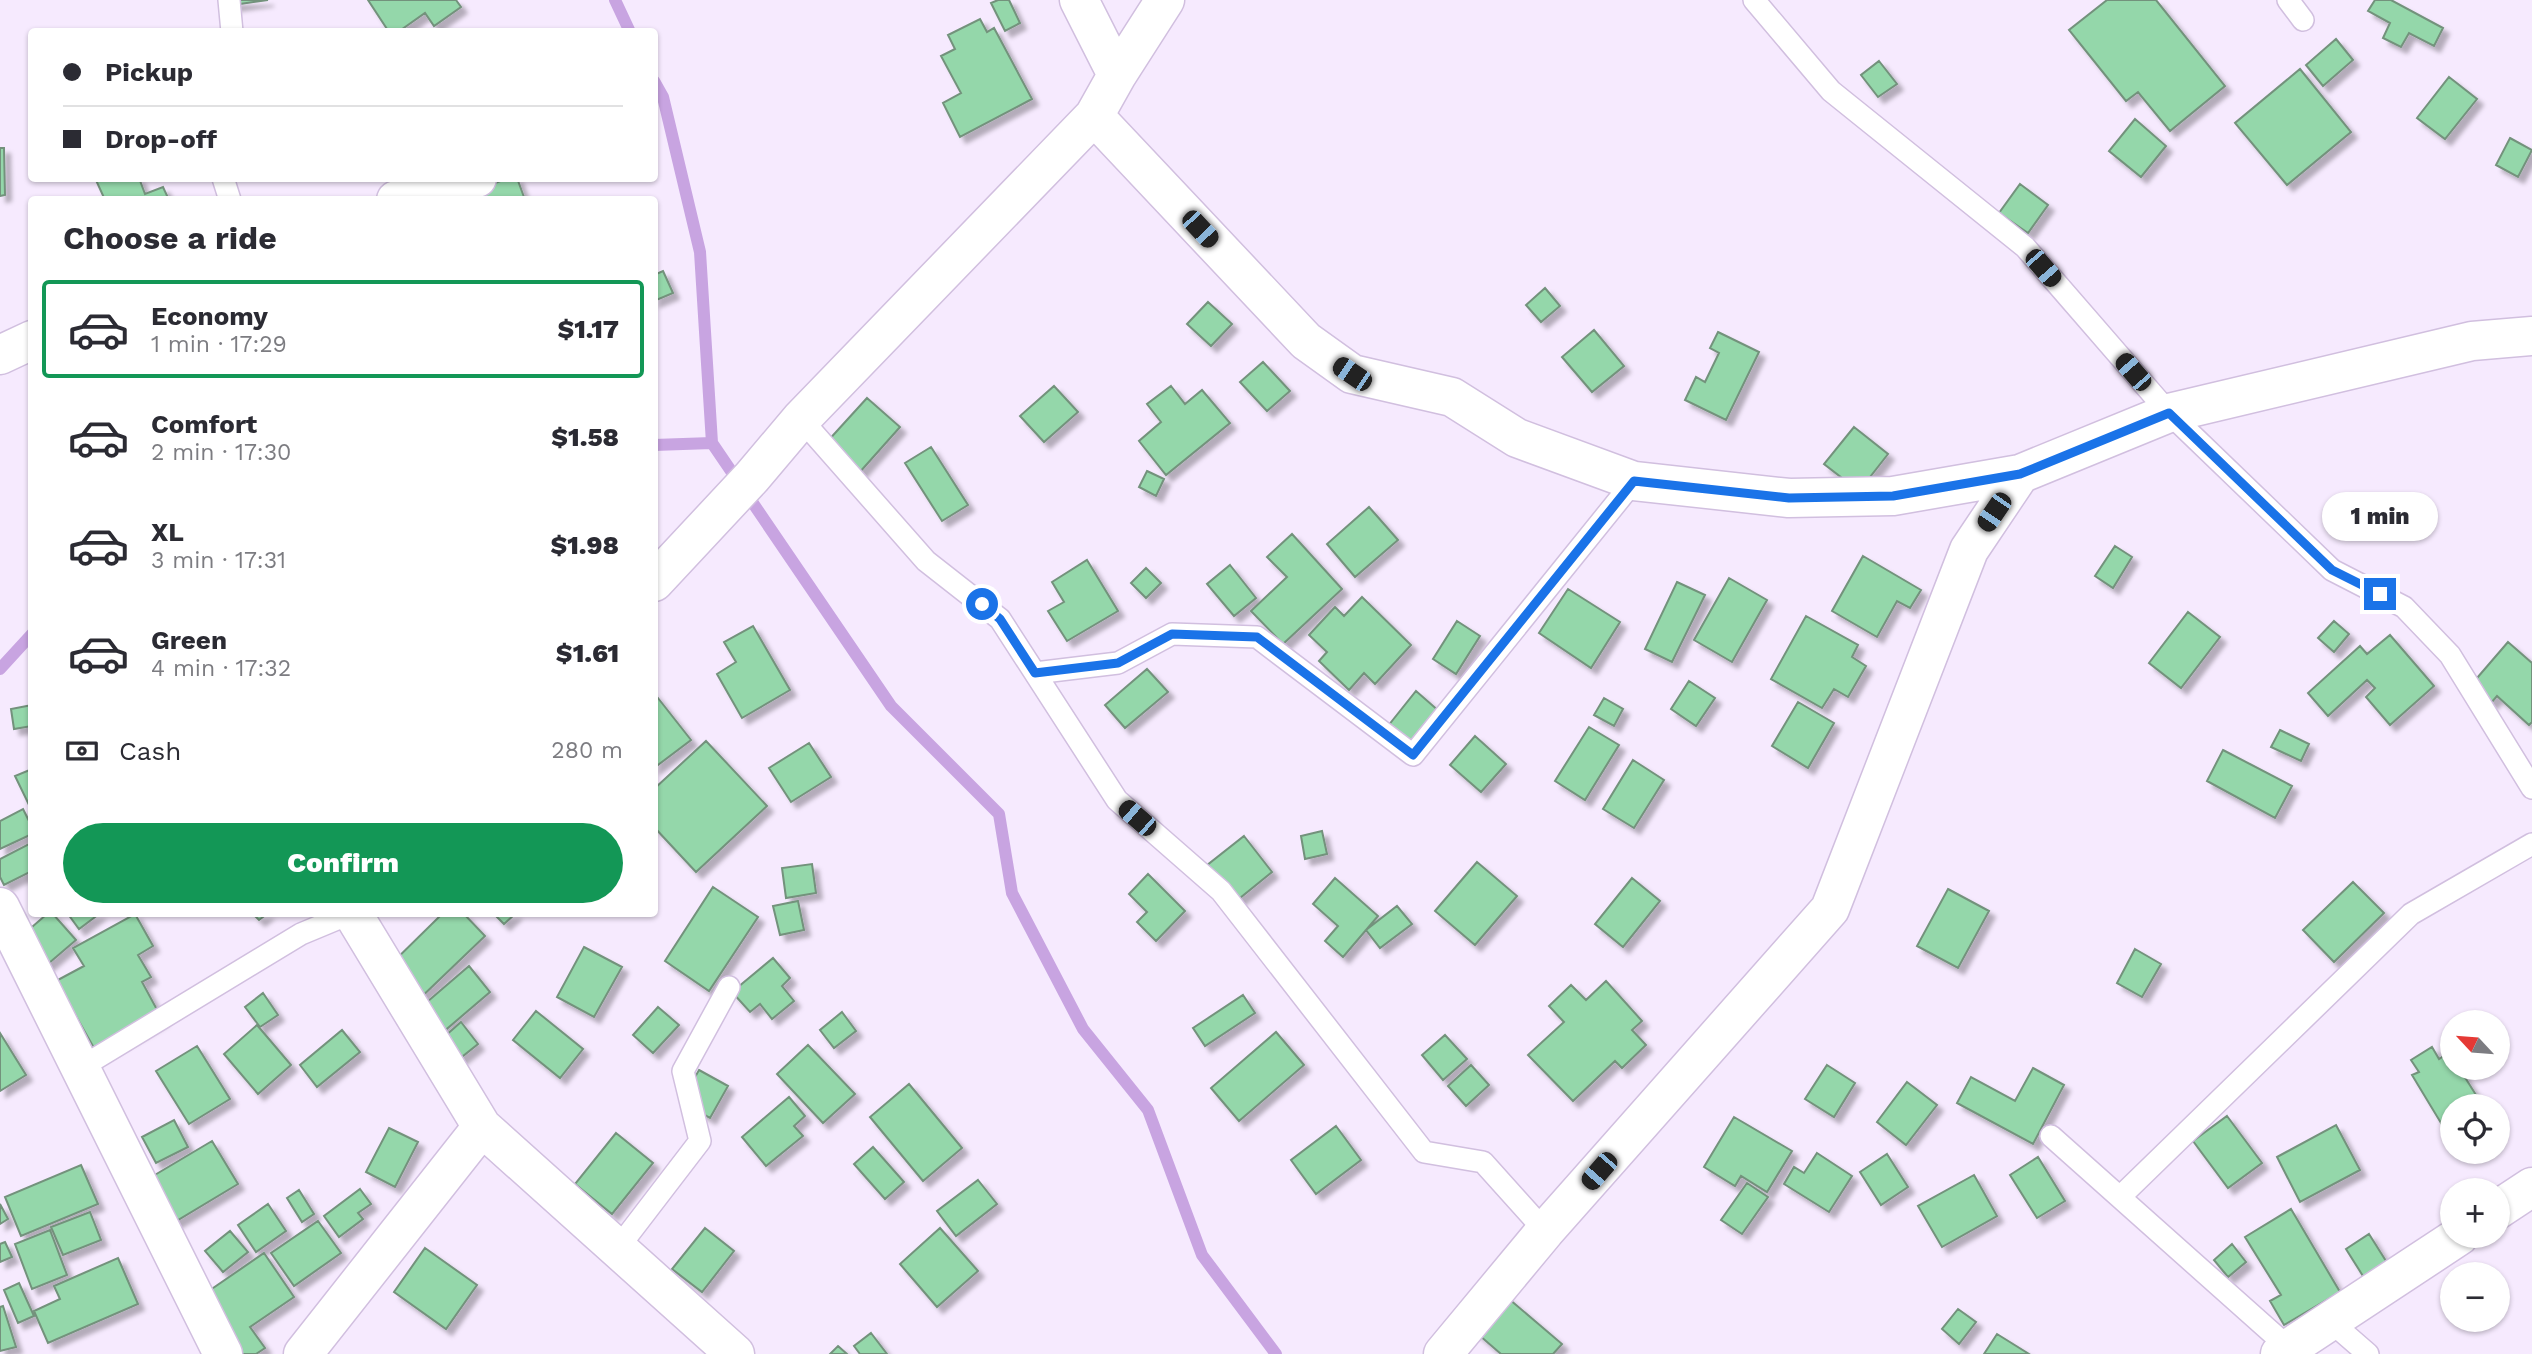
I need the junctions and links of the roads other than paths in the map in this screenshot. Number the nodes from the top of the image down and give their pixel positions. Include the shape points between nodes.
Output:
1 (229, 0) edge
2 (1079, 0) edge
3 (1165, 0) edge
4 (1754, 0) edge
5 (2288, 0) edge
6 (2303, 20) dead end
7 (232, 28) edge
8 (1117, 75) junction
9 (1094, 116) junction
10 (462, 182) edge
11 (411, 196) edge
12 (2532, 336) edge
13 (28, 342) edge
14 (0, 355) edge
15 (2169, 413) junction
16 (802, 419) junction
17 (2020, 474) junction
18 (1634, 481) junction
19 (658, 578) edge
20 (1035, 673) junction
21 (2532, 788) edge
22 (2532, 844) edge
23 (0, 907) edge
24 (344, 917) edge
25 (353, 917) edge
26 (729, 987) dead end
27 (80, 1069) junction
28 (482, 1127) junction
29 (2051, 1136) dead end
30 (2532, 1187) edge
31 (2120, 1197) junction
32 (2510, 1201) edge
33 (1545, 1231) junction
34 (618, 1248) junction
35 (2441, 1248) edge
36 (2330, 1321) junction
37 (2285, 1351) edge
38 (223, 1354) edge
39 (303, 1354) edge
40 (735, 1354) edge
41 (1443, 1354) edge
42 (2368, 1354) edge

1 - 7 lane
2 - 8 street
3 - 8 street
4 - 15 lane via 1831,91 2025,247
5 - 6 lane
8 - 9 street
9 - 16 street
9 - 18 street via 1306,341 1352,374 1452,397 1517,438
10 - 11 street
12 - 15 street via 2472,341
13 - 14 street
15 - 17 street
15 - 21 lane via 2332,570 2404,607 2451,655
16 - 19 street
16 - 20 lane via 926,561 1000,619
17 - 18 street via 1893,496 1789,498
17 - 33 street via 1969,550 1829,909
18 - 20 lane via 1413,755 1257,637 1172,634 1118,663
20 - 33 lane via 1116,800 1220,891 1424,1152 1483,1162
22 - 31 lane via 2411,914
23 - 27 street
24 - 27 lane via 302,934
25 - 28 street
26 - 34 lane via 683,1071 700,1141
27 - 38 street
28 - 34 street
28 - 39 street
29 - 31 lane
30 - 32 street
31 - 37 lane
33 - 41 street
34 - 40 street
35 - 36 street
36 - 37 street
36 - 42 lane

